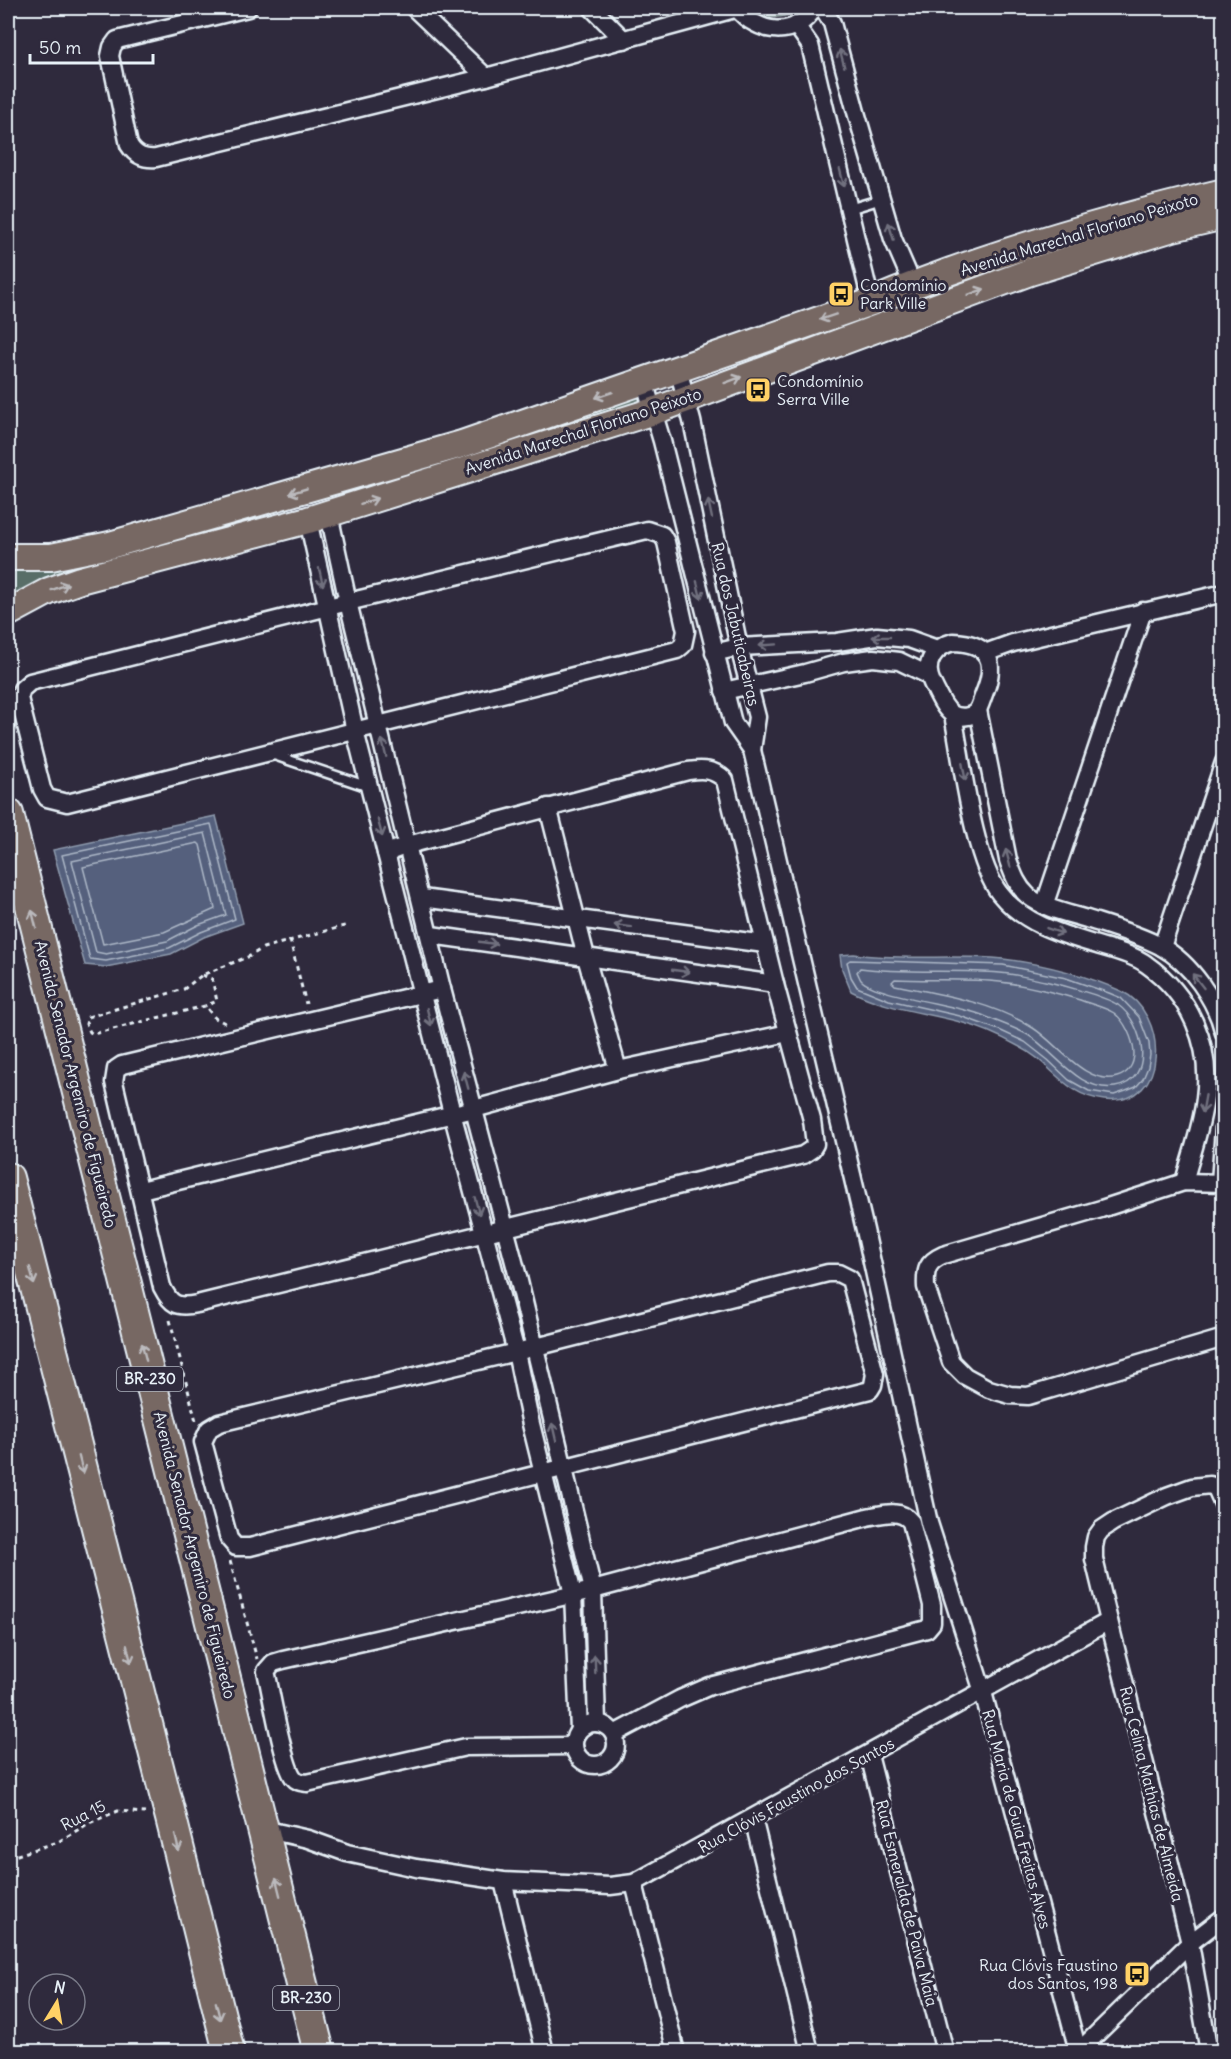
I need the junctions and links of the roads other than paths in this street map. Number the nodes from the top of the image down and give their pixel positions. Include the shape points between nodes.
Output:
1 (248, 8) edge
2 (414, 8) edge
3 (592, 8) edge
4 (738, 8) edge
5 (814, 8) edge
6 (822, 8) edge
7 (796, 25) junction
8 (624, 40) junction
9 (486, 77) junction
10 (850, 87) junction
11 (822, 94) junction
12 (1224, 192) edge
13 (882, 199) junction
14 (849, 209) junction
15 (1224, 216) edge
16 (913, 285) junction
17 (871, 302) junction
18 (678, 369) junction
19 (644, 381) junction
20 (687, 397) junction
21 (654, 411) junction
22 (549, 414) junction
23 (564, 438) junction
24 (246, 506) junction
25 (318, 517) junction
26 (251, 535) junction
27 (8, 557) edge
28 (1224, 593) edge
29 (1206, 597) junction
30 (348, 602) junction
31 (1224, 603) edge
32 (328, 608) junction
33 (1143, 611) junction
34 (8, 613) edge
35 (739, 647) junction
36 (937, 649) junction
37 (714, 653) junction
38 (985, 653) junction
39 (928, 675) junction
40 (750, 685) junction
41 (724, 691) junction
42 (978, 710) junction
43 (953, 715) junction
44 (378, 725) junction
45 (355, 731) junction
46 (752, 750) junction
47 (268, 753) junction
48 (1224, 762) edge
49 (369, 787) junction
50 (548, 807) junction
51 (8, 814) edge
52 (408, 845) junction
53 (387, 853) junction
54 (422, 898) junction
55 (1044, 906) junction
56 (576, 920) junction
57 (430, 935) junction
58 (765, 944) junction
59 (1162, 947) junction
60 (586, 957) junction
61 (775, 984) junction
62 (442, 989) junction
63 (423, 994) junction
64 (1222, 1022) edge
65 (1200, 1031) junction
66 (788, 1033) junction
67 (618, 1070) junction
68 (474, 1108) junction
69 (452, 1113) junction
70 (1224, 1128) edge
71 (8, 1178) edge
72 (1184, 1182) junction
73 (1222, 1182) edge
74 (141, 1190) junction
75 (505, 1227) junction
76 (484, 1232) junction
77 (1224, 1338) edge
78 (534, 1347) junction
79 (516, 1352) junction
80 (562, 1468) junction
81 (543, 1473) junction
82 (1224, 1506) edge
83 (593, 1590) junction
84 (573, 1594) junction
85 (1109, 1622) junction
86 (983, 1692) junction
87 (597, 1723) junction
88 (614, 1734) junction
89 (577, 1738) junction
90 (869, 1755) junction
91 (753, 1818) junction
92 (263, 1829) junction
93 (503, 1881) junction
94 (634, 1883) junction
95 (1224, 1917) edge
96 (1190, 1943) junction
97 (1078, 2051) edge
98 (229, 2052) edge
99 (319, 2052) edge
100 (545, 2052) edge
101 (676, 2052) edge
102 (810, 2052) edge
103 (945, 2052) edge
104 (1209, 2052) edge

1 - 9 street via 117,40 110,56 129,145 134,152 156,158
2 - 9 street
3 - 8 street
4 - 7 street via 746,19 764,28
4 - 8 street
5 - 7 street
10 -> 6 street via 832,23
7 - 11 street via 810,45
8 - 9 street
10 - 11 street
10 - 13 street
11 -> 14 street
12 - 16 main road, Avenida Marechal Floriano Peixoto via 1022,248
13 - 14 lane
16 -> 13 street
14 - 17 street
20 -> 15 main road, Avenida Marechal Floriano Peixoto via 1030,272
16 - 17 main road, Avenida Marechal Floriano Peixoto
17 -> 18 main road, Avenida Marechal Floriano Peixoto
18 - 19 main road, Avenida Marechal Floriano Peixoto
18 - 20 street, Rua dos Jabuticabeiras
19 - 21 street, Rua dos Jabuticabeiras
19 -> 22 main road, Avenida Marechal Floriano Peixoto
20 - 21 main road, Avenida Marechal Floriano Peixoto
35 -> 20 street, Rua dos Jabuticabeiras
21 - 23 main road, Avenida Marechal Floriano Peixoto
21 -> 37 street, Rua dos Jabuticabeiras
22 - 23 main road
22 -> 24 main road, Avenida Marechal Floriano Peixoto via 462,444
25 -> 23 main road, Avenida Marechal Floriano Peixoto
24 - 26 main road
24 - 27 main road, Avenida Marechal Floriano Peixoto via 110,545 51,557
25 - 26 main road, Avenida Marechal Floriano Peixoto
25 - 30 street
25 -> 32 street
34 -> 26 main road, Avenida Marechal Floriano Peixoto via 80,580
28 - 29 street
29 - 31 street
29 - 33 street
30 - 32 street
30 - 44 street
30 - 44 street via 635,532 656,532 666,542 686,631 683,645 677,650
32 - 45 street
32 - 47 street via 43,678 30,682 19,698 42,789 54,801 67,803
33 - 38 street
33 - 55 street
36 -> 35 street via 909,639 877,636
35 - 37 street
35 - 40 street, Rua dos Jabuticabeiras
36 - 38 street via 953,642 966,642
36 - 39 street via 931,656
37 - 41 street, Rua dos Jabuticabeiras
38 - 42 street via 991,672
39 - 40 street via 899,661 873,658
39 - 43 street
40 - 41 street
40 - 46 street, Rua dos Jabuticabeiras via 758,717
41 - 46 street, Rua dos Jabuticabeiras via 733,723
42 - 43 street via 966,717
55 -> 42 street via 1016,882 1008,860
43 -> 65 street via 975,832 987,871 1000,894 1047,929 1145,963 1174,988
44 - 45 street
52 -> 44 street
45 - 47 street
45 - 49 street
46 - 86 street, Rua Maria de Guia Freitas Alves via 865,1230 917,1471 938,1554
47 - 49 lane
48 - 59 street
49 -> 53 street
50 - 52 street
50 - 56 street
50 - 58 street via 688,771 718,773 725,780
92 -> 51 highway, Avenida Senador Argemiro de Figueiredo / BR-230
52 - 53 street
52 - 54 street
53 - 63 street
54 - 56 street
54 - 57 street
55 - 59 street via 1126,931
58 -> 56 street
56 - 60 street
57 -> 60 street
57 - 62 street
58 - 61 street
64 -> 59 street via 1202,986
60 -> 61 street
60 - 67 street
61 - 66 street
62 - 63 street
68 -> 62 street
63 -> 69 street
63 - 74 street via 116,1069 114,1082
64 - 65 street
65 -> 72 street via 1207,1064 1205,1099
66 - 67 street
66 - 75 street via 812,1120 812,1149 803,1155
67 - 68 street
68 - 69 street
68 - 75 street
69 - 74 street
69 -> 76 street
70 - 73 street
71 -> 98 highway
72 - 73 street
72 - 77 street via 943,1255 927,1266 926,1287 951,1362 965,1376 1010,1395 1028,1396
74 - 76 street via 162,1287 168,1299 185,1307
75 - 76 street
75 - 78 street
76 - 79 street
78 - 79 street
80 -> 78 street
78 - 80 street via 838,1273 850,1279 875,1374 870,1390 863,1393
79 - 81 street
79 - 81 street via 219,1424 205,1434 205,1453 229,1539 242,1548
80 - 81 street
80 - 83 street
81 - 84 street
82 - 85 street, Rua Celina Mathias de Almeida via 1216,1488 1192,1487 1101,1530 1096,1537 1094,1559
83 - 84 street
87 -> 83 street
83 - 88 street via 867,1517 898,1513 911,1522 933,1615 927,1629 710,1686
84 - 89 street
84 - 89 street via 283,1660 266,1671 285,1758 297,1782 307,1783 466,1747
85 - 86 street, Rua Clóvis Faustino dos Santos
85 - 96 street, Rua Celina Mathias de Almeida
86 - 90 street, Rua Clóvis Faustino dos Santos
86 - 97 street, Rua Maria de Guia Freitas Alves
87 - 88 street
87 - 89 street via 590,1723
88 - 89 street via 616,1747 610,1759 598,1764 580,1758
90 - 91 street, Rua Clóvis Faustino dos Santos
90 - 103 street, Rua Esmeralda de Paiva Maia
91 - 94 street, Rua Clóvis Faustino dos Santos
91 - 102 street
92 - 93 street via 416,1868
99 -> 92 highway, Avenida Senador Argemiro de Figueiredo / BR-230
93 - 94 street via 610,1886
93 - 100 street
94 - 101 street
95 - 96 street
96 - 97 street
96 - 104 street, Rua Celina Mathias de Almeida

